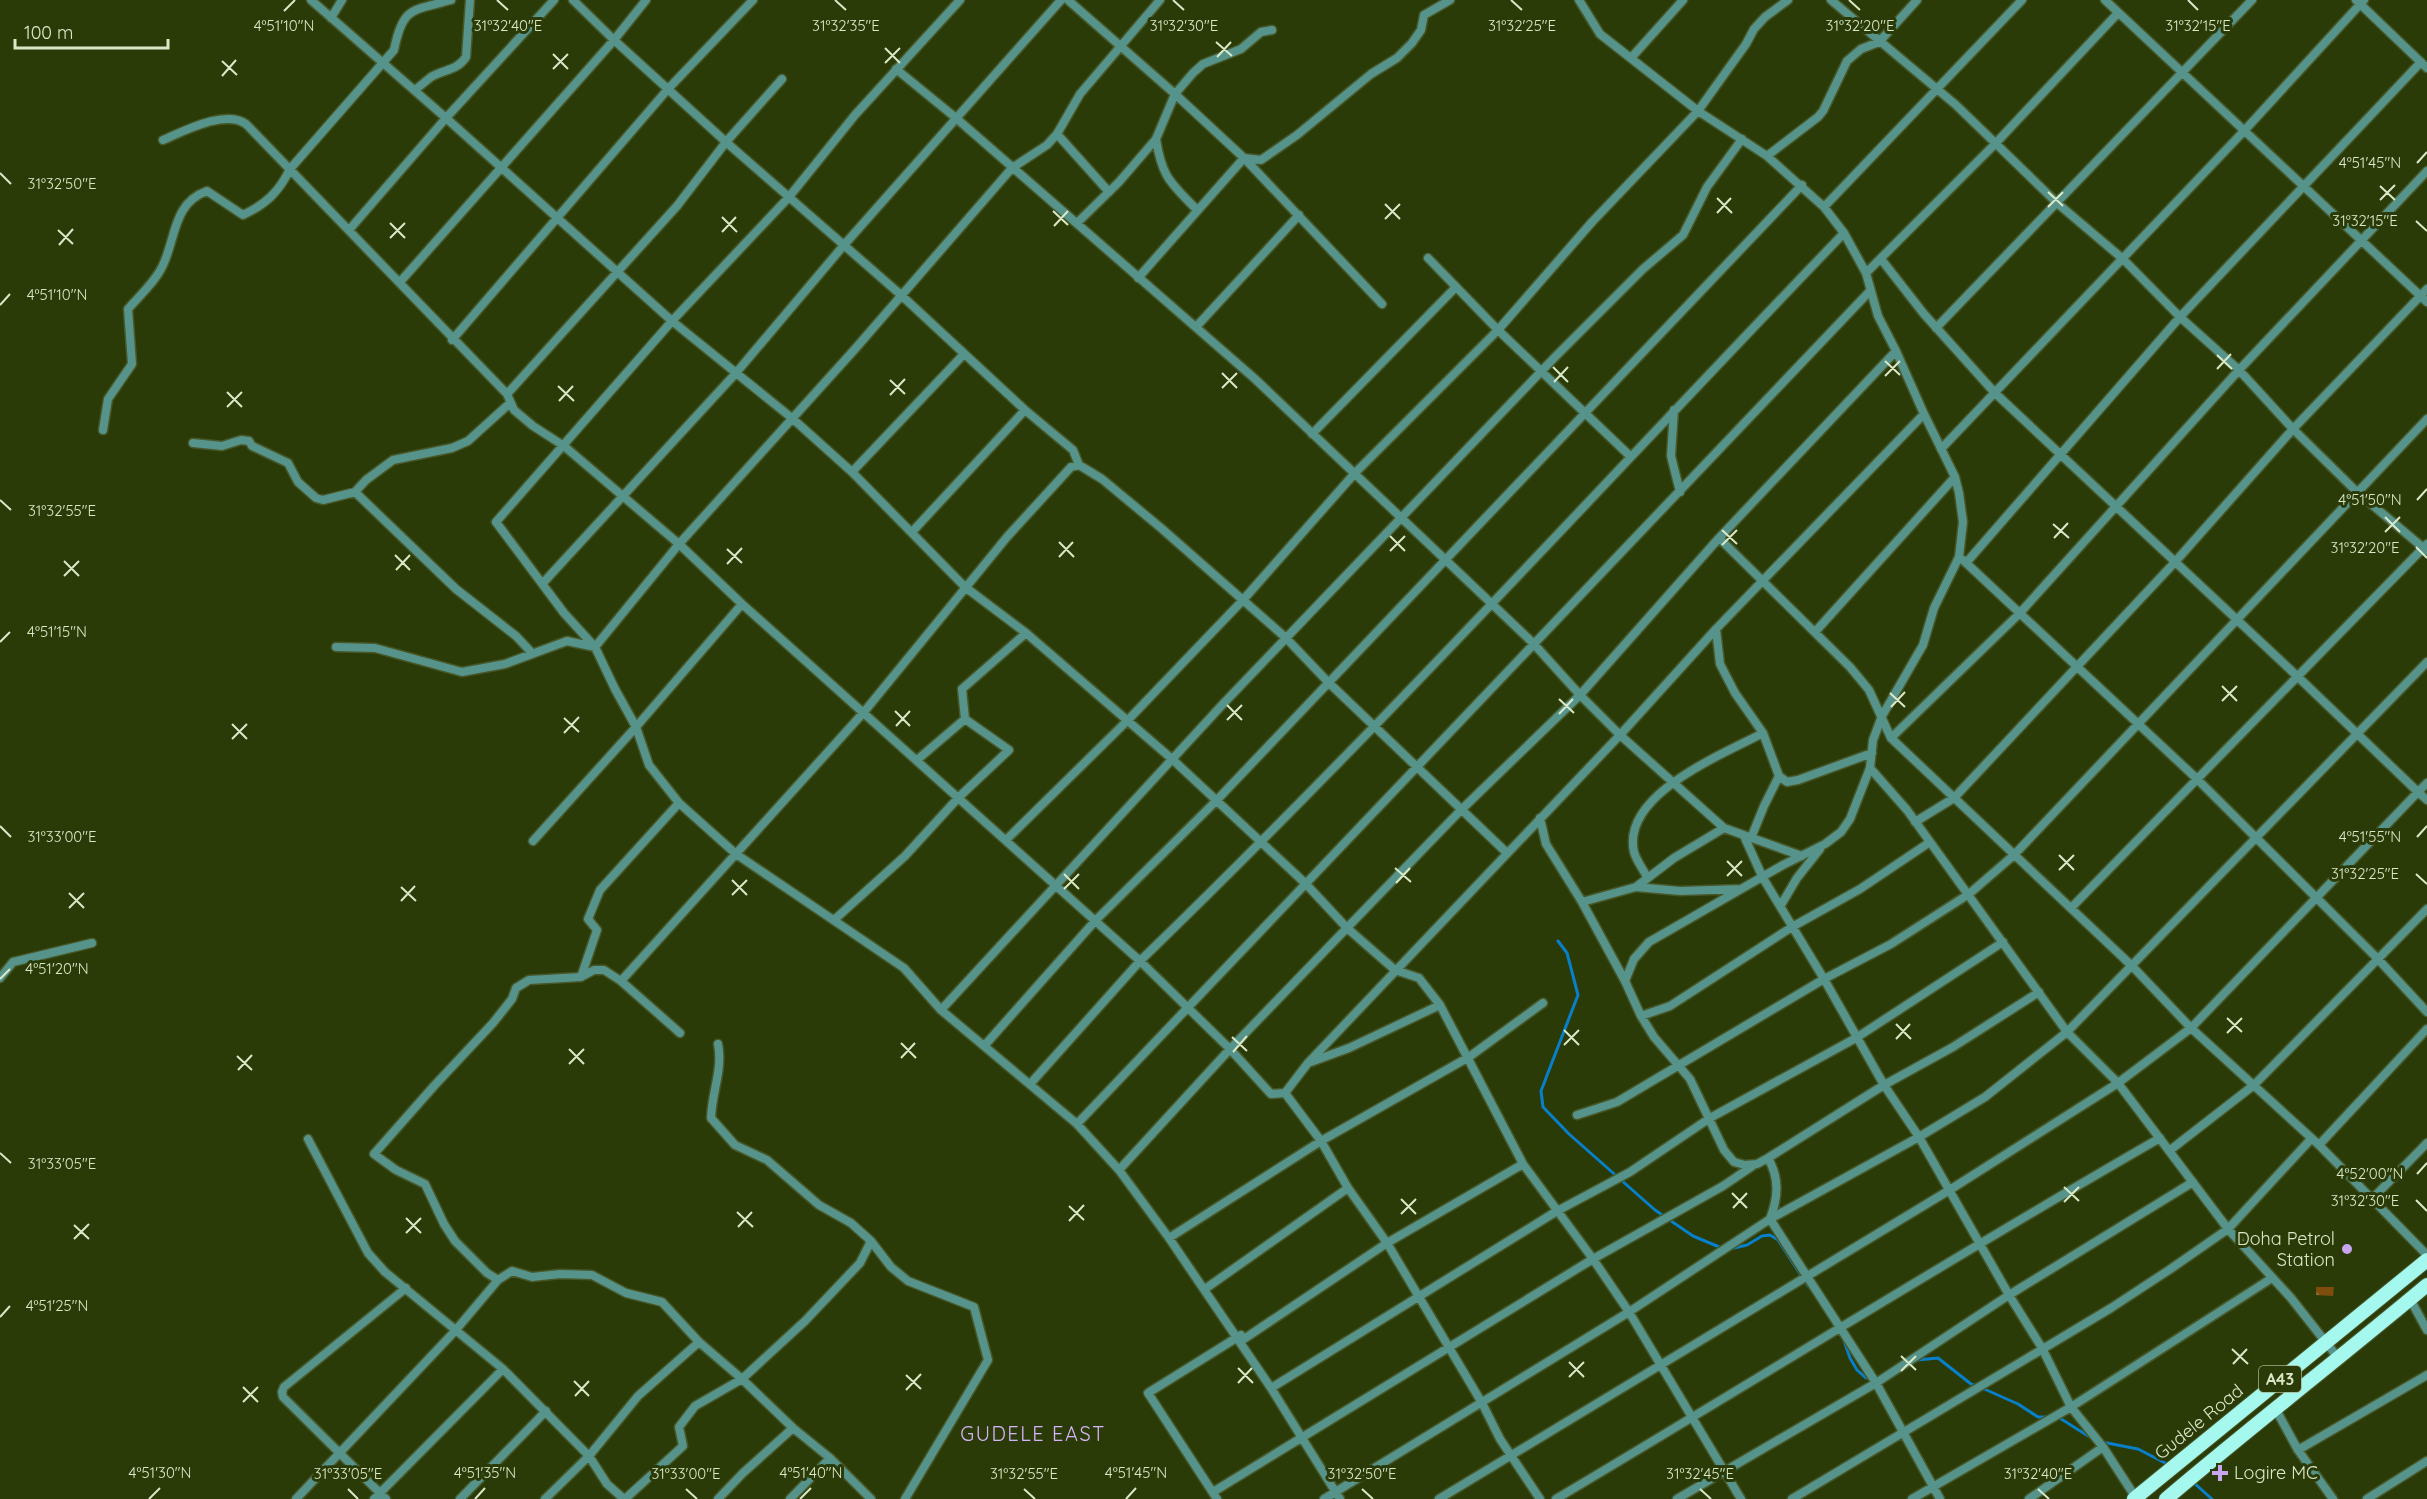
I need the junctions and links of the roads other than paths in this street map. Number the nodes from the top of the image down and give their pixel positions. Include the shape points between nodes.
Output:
1 (312, 0) edge
2 (342, 0) edge
3 (451, 0) edge
4 (470, 0) edge
5 (554, 0) edge
6 (573, 0) edge
7 (646, 0) edge
8 (753, 0) edge
9 (960, 0) edge
10 (1061, 0) edge
11 (1068, 0) edge
12 (1160, 0) edge
13 (1450, 0) edge
14 (1579, 0) edge
15 (1683, 0) edge
16 (1788, 0) edge
17 (1831, 0) edge
18 (1917, 0) edge
19 (2022, 0) edge
20 (2105, 0) edge
21 (2252, 0) edge
22 (2360, 1) edge
23 (2118, 12) junction
24 (331, 18) junction
25 (1272, 30) dead end
26 (614, 40) junction
27 (1879, 42) junction
28 (1120, 44) junction
29 (1631, 58) junction
30 (383, 62) junction
31 (2424, 65) edge
32 (896, 69) junction
33 (2182, 72) junction
34 (782, 79) dead end
35 (1935, 88) junction
36 (668, 89) junction
37 (415, 90) junction
38 (1175, 94) junction
39 (1698, 111) junction
40 (446, 118) junction
41 (956, 118) junction
42 (2244, 131) junction
43 (1057, 134) junction
44 (1156, 139) junction
45 (1742, 139) junction
46 (163, 140) dead end
47 (726, 142) junction
48 (1995, 144) junction
49 (1767, 156) junction
50 (1244, 158) junction
51 (501, 167) junction
52 (1012, 168) junction
53 (290, 169) junction
54 (2427, 171) edge
55 (1802, 185) junction
56 (2303, 187) junction
57 (1108, 192) junction
58 (789, 197) junction
59 (2057, 203) junction
60 (1824, 207) junction
61 (1197, 210) junction
62 (1299, 215) junction
63 (558, 219) junction
64 (1077, 223) junction
65 (349, 230) junction
66 (1844, 233) junction
67 (2362, 240) junction
68 (844, 244) junction
69 (1428, 258) dead end
70 (2123, 259) junction
71 (1881, 260) junction
72 (618, 272) junction
73 (1866, 273) junction
74 (1138, 278) junction
75 (400, 282) junction
76 (1456, 287) junction
77 (2427, 289) edge
78 (1869, 292) junction
79 (901, 295) junction
80 (2420, 296) junction
81 (2427, 302) edge
82 (1382, 304) dead end
83 (2180, 317) junction
84 (672, 321) junction
85 (1196, 327) junction
86 (1936, 328) junction
87 (1498, 330) junction
88 (452, 340) junction
89 (1896, 351) junction
90 (964, 354) junction
91 (2239, 370) junction
92 (736, 373) junction
93 (1995, 393) junction
94 (508, 398) junction
95 (1025, 410) junction
96 (1674, 410) junction
97 (1585, 414) junction
98 (1924, 414) junction
99 (793, 419) junction
100 (2427, 419) edge
101 (2293, 429) junction
102 (103, 430) dead end
103 (1312, 434) junction
104 (193, 443) dead end
105 (564, 446) junction
106 (1941, 449) junction
107 (2061, 454) junction
108 (1631, 457) junction
109 (1079, 465) junction
110 (852, 472) junction
111 (1355, 473) junction
112 (1955, 477) junction
113 (355, 492) junction
114 (1680, 492) junction
115 (2357, 492) junction
116 (623, 496) junction
117 (2115, 506) junction
118 (1403, 518) junction
119 (912, 532) junction
120 (1719, 538) junction
121 (679, 544) junction
122 (2426, 548) edge
123 (1444, 559) junction
124 (1963, 560) junction
125 (2175, 561) junction
126 (1763, 581) junction
127 (543, 583) junction
128 (965, 587) junction
129 (1243, 600) junction
130 (742, 604) junction
131 (1491, 606) junction
132 (2019, 614) junction
133 (2237, 619) junction
134 (1716, 629) junction
135 (1815, 632) junction
136 (1026, 633) junction
137 (1286, 638) junction
138 (1533, 643) junction
139 (336, 647) dead end
140 (595, 647) junction
141 (532, 653) junction
142 (2427, 662) edge
143 (2297, 675) junction
144 (1328, 682) junction
145 (1580, 695) junction
146 (864, 712) junction
147 (1882, 716) junction
148 (965, 718) junction
149 (1128, 720) junction
150 (2137, 724) junction
151 (1373, 725) junction
152 (636, 727) junction
153 (1763, 733) junction
154 (2358, 734) junction
155 (1620, 735) junction
156 (1891, 738) junction
157 (1872, 753) junction
158 (1172, 759) junction
159 (917, 760) junction
160 (1418, 767) junction
161 (1870, 768) junction
162 (1779, 776) junction
163 (2196, 778) junction
164 (1673, 781) junction
165 (2427, 783) edge
166 (2418, 792) junction
167 (958, 797) junction
168 (1954, 798) junction
169 (2427, 800) edge
170 (1216, 801) junction
171 (679, 803) junction
172 (1460, 811) junction
173 (1540, 818) junction
174 (1915, 822) junction
175 (1724, 828) junction
176 (1747, 837) junction
177 (2256, 838) junction
178 (1006, 840) junction
179 (533, 841) dead end
180 (1930, 842) junction
181 (1261, 844) junction
182 (1825, 844) junction
183 (736, 854) junction
184 (1507, 854) junction
185 (2014, 855) junction
186 (1802, 856) junction
187 (1647, 877) junction
188 (1763, 878) junction
189 (1305, 883) junction
190 (1055, 887) junction
191 (1636, 887) junction
192 (1742, 889) junction
193 (1969, 894) junction
194 (2315, 899) junction
195 (1581, 902) junction
196 (1780, 905) junction
197 (2070, 908) junction
198 (2427, 909) edge
199 (834, 920) junction
200 (1095, 921) junction
201 (1792, 927) junction
202 (1347, 928) junction
203 (92, 942) dead end
204 (2003, 942) junction
205 (2377, 958) junction
206 (1140, 961) junction
207 (2132, 966) junction
208 (1395, 970) junction
209 (581, 977) junction
210 (0, 978) edge
211 (1824, 979) junction
212 (621, 981) junction
213 (1625, 981) junction
214 (2039, 992) junction
215 (1543, 1003) dead end
216 (1440, 1005) junction
217 (1188, 1009) junction
218 (941, 1010) junction
219 (2427, 1012) edge
220 (1641, 1016) junction
221 (2192, 1028) junction
222 (2427, 1029) edge
223 (2067, 1032) junction
224 (680, 1033) dead end
225 (1856, 1038) junction
226 (718, 1044) dead end
227 (985, 1046) junction
228 (1230, 1049) junction
229 (1469, 1057) junction
230 (1308, 1063) junction
231 (1680, 1065) junction
232 (1030, 1083) junction
233 (2118, 1083) junction
234 (2254, 1085) junction
235 (1884, 1086) junction
236 (1285, 1093) junction
237 (1577, 1115) dead end
238 (1710, 1118) junction
239 (1077, 1124) junction
240 (1918, 1137) junction
241 (2160, 1138) junction
242 (308, 1139) dead end
243 (2312, 1139) junction
244 (1321, 1142) junction
245 (2427, 1143) edge
246 (2319, 1145) junction
247 (2169, 1150) junction
248 (1768, 1158) junction
249 (1523, 1164) junction
250 (1757, 1164) junction
251 (1119, 1170) junction
252 (2193, 1182) junction
253 (1348, 1188) junction
254 (1948, 1191) junction
255 (2372, 1199) junction
256 (1558, 1211) junction
257 (1770, 1220) junction
258 (2228, 1229) junction
259 (1170, 1238) junction
260 (871, 1241) junction
261 (1387, 1243) junction
262 (1979, 1244) junction
263 (2427, 1258) edge
264 (1593, 1259) junction
265 (1806, 1275) junction
266 (2272, 1278) junction
267 (498, 1280) junction
268 (2427, 1285) edge
269 (406, 1288) junction
270 (1205, 1288) junction
271 (2009, 1295) junction
272 (1417, 1296) junction
273 (2410, 1299) junction
274 (1629, 1312) junction
275 (1839, 1326) junction
276 (2427, 1330) edge
277 (455, 1331) junction
278 (1246, 1332) dead end
279 (1241, 1341) junction
280 (699, 1342) junction
281 (2325, 1344) junction
282 (2042, 1348) junction
283 (1448, 1349) junction
284 (2338, 1359) junction
285 (1660, 1366) junction
286 (503, 1369) junction
287 (2427, 1376) edge
288 (742, 1378) junction
289 (1876, 1383) junction
290 (1271, 1388) junction
291 (1482, 1403) junction
292 (2071, 1407) junction
293 (2275, 1408) junction
294 (546, 1411) junction
295 (1693, 1418) junction
296 (793, 1428) junction
297 (1904, 1433) junction
298 (1302, 1438) junction
299 (2103, 1447) junction
300 (2298, 1450) junction
301 (340, 1452) junction
302 (589, 1456) junction
303 (1512, 1456) junction
304 (831, 1458) junction
305 (2427, 1461) edge
306 (1724, 1470) junction
307 (1933, 1486) junction
308 (1215, 1496) edge
309 (1338, 1496) edge
310 (380, 1497) edge
311 (2135, 1498) edge
312 (296, 1499) edge
313 (460, 1499) edge
314 (545, 1499) edge
315 (624, 1499) edge
316 (718, 1499) edge
317 (790, 1499) edge
318 (871, 1499) edge
319 (906, 1499) edge
320 (1324, 1499) edge
321 (1440, 1499) edge
322 (1540, 1499) edge
323 (1556, 1499) edge
324 (1677, 1499) edge
325 (1741, 1499) edge
326 (1792, 1499) edge
327 (1912, 1499) edge
328 (1940, 1499) edge
329 (2029, 1499) edge
330 (2166, 1499) edge
331 (2333, 1499) edge
332 (2367, 1499) edge

1 - 24 street
2 - 24 street
3 - 30 street via 405,16 394,50
4 - 37 street via 466,57 461,64 432,76
5 - 40 street
6 - 26 street
7 - 26 street
8 - 36 street
9 - 32 street
10 - 41 street
11 - 28 street
12 - 28 street
13 - 50 street via 1424,15 1421,30 1397,58 1371,74 1297,135 1261,160
14 - 29 street via 1600,34
15 - 29 street
16 - 39 street via 1754,29
17 - 27 street
18 - 27 street
19 - 35 street
20 - 23 street
21 - 33 street
22 - 31 street
22 - 42 street
23 - 33 street
23 - 48 street
24 - 30 street
25 - 38 street via 1261,32 1241,49 1203,64
26 - 36 street
26 - 51 street
27 - 35 street
27 - 49 street via 1854,53 1823,111
28 - 38 street
28 - 43 street via 1080,94
29 - 39 street
30 - 37 street
30 - 53 street
31 - 56 street
32 - 41 street
32 - 58 street
33 - 42 street
33 - 59 street
34 - 47 street
35 - 48 street
35 - 60 street
36 - 47 street
36 - 63 street
37 - 40 street
38 - 44 street
38 - 50 street
39 - 45 street
39 - 87 street via 1592,222
40 - 51 street
40 - 65 street
41 - 52 street
41 - 68 street
42 - 56 street
42 - 70 street
43 - 52 street
43 - 57 street
44 - 57 street
44 - 61 street via 1166,177
45 - 49 street
45 - 118 street via 1707,187 1683,235 1554,358
46 - 53 street via 201,124 240,119
47 - 58 street
47 - 72 street via 677,206
48 - 59 street
48 - 71 street
49 - 55 street
50 - 61 street
50 - 62 street
51 - 63 street
51 - 75 street
52 - 64 street
52 - 79 street
53 - 65 street
53 - 102 street via 281,187 259,207 243,215 207,191 190,200 174,228 163,265 128,309 132,364 108,399
54 - 67 street
55 - 60 street
55 - 97 street
56 - 67 street
56 - 83 street
57 - 64 street
58 - 68 street
58 - 84 street
59 - 70 street
59 - 86 street
60 - 66 street
61 - 74 street
62 - 82 street
62 - 85 street
63 - 72 street
63 - 88 street
64 - 74 street
65 - 75 street
66 - 73 street
66 - 96 street
67 - 80 street
67 - 91 street
68 - 79 street
68 - 92 street
69 - 76 street
70 - 83 street
70 - 93 street
71 - 73 street
71 - 86 street
72 - 84 street
72 - 94 street
73 - 78 street
74 - 85 street
75 - 88 street
76 - 87 street
76 - 103 street
77 - 80 street
78 - 89 street
78 - 114 street
79 - 90 street
79 - 99 street
80 - 81 street
80 - 101 street
83 - 91 street
83 - 107 street
84 - 92 street
84 - 105 street
85 - 103 street
86 - 93 street
87 - 97 street
87 - 111 street
88 - 94 street
89 - 98 street
89 - 120 street
90 - 95 street
90 - 110 street
91 - 101 street
91 - 117 street
92 - 99 street
92 - 116 street
93 - 106 street
93 - 107 street
94 - 105 street via 514,410
94 - 113 street via 468,441 393,460
95 - 109 street via 1073,450
95 - 119 street
96 - 108 street
96 - 114 street via 1671,456
97 - 108 street
97 - 123 street
98 - 106 street
98 - 126 street
99 - 110 street
99 - 121 street
100 - 115 street
101 - 115 street
101 - 125 street
103 - 111 street
104 - 113 street via 222,446 249,441 288,463 298,482 316,498 324,500
105 - 116 street
105 - 127 street via 496,522
106 - 112 street
107 - 117 street
107 - 124 street
108 - 131 street
109 - 128 street via 1071,467
109 - 129 street via 1102,479
110 - 119 street
111 - 118 street
111 - 129 street
112 - 124 street via 1963,522
112 - 135 street
113 - 141 street via 456,589
114 - 138 street
115 - 122 street
115 - 133 street
116 - 121 street
116 - 127 street
117 - 125 street
117 - 132 street
118 - 123 street
118 - 137 street
119 - 128 street
120 - 126 street
120 - 145 street
121 - 130 street
121 - 140 street
122 - 143 street
123 - 131 street
123 - 144 street
124 - 132 street
124 - 147 street via 1934,609 1923,645
125 - 133 street
125 - 168 street
126 - 134 street
126 - 135 street
127 - 140 street via 579,633
128 - 136 street
128 - 146 street
129 - 137 street
129 - 149 street
130 - 146 street
130 - 152 street
131 - 138 street
131 - 151 street
132 - 150 street
132 - 156 street
133 - 143 street
133 - 150 street
134 - 153 street via 1720,664
134 - 155 street
135 - 147 street via 1869,690
136 - 148 street via 962,689
136 - 149 street
137 - 144 street
137 - 158 street
138 - 145 street
138 - 160 street
139 - 141 street via 375,648 462,672 505,664
140 - 141 street via 567,641
140 - 152 street
142 - 154 street
143 - 154 street
143 - 163 street
144 - 151 street
144 - 170 street
145 - 155 street
145 - 172 street
146 - 159 street
146 - 183 street
147 - 156 street
147 - 157 street
148 - 159 street
148 - 167 street via 1009,750
149 - 158 street
149 - 178 street
150 - 163 street
150 - 185 street
151 - 160 street
151 - 181 street
152 - 171 street via 649,765
152 - 179 street
153 - 162 street
153 - 164 street
154 - 166 street
154 - 177 street
155 - 164 street
155 - 173 street
156 - 168 street
157 - 161 street
157 - 162 street via 1798,780 1787,782
158 - 170 street
158 - 190 street
159 - 167 street
160 - 172 street
160 - 189 street
161 - 174 street
161 - 182 street via 1850,819
162 - 176 street
163 - 177 street
163 - 197 street
164 - 175 street
164 - 187 street via 1640,817 1634,836 1635,853
165 - 166 street
166 - 169 street
166 - 194 street
167 - 178 street
167 - 199 street via 905,856
168 - 174 street
168 - 185 street
170 - 181 street
170 - 200 street
171 - 183 street
171 - 209 street via 600,890 588,919 597,930
172 - 184 street
172 - 202 street
173 - 184 street
173 - 195 street via 1546,844
174 - 180 street
175 - 176 street
175 - 187 street
176 - 186 street
176 - 188 street
177 - 194 street
177 - 207 street
178 - 190 street
180 - 193 street
180 - 201 street via 1860,889
181 - 189 street
181 - 206 street
182 - 186 street
182 - 196 street
183 - 199 street
183 - 212 street
184 - 208 street
185 - 193 street
185 - 197 street
186 - 188 street
187 - 191 street
188 - 192 street
188 - 196 street
189 - 202 street
189 - 217 street
190 - 200 street
190 - 218 street
191 - 192 street via 1680,891
191 - 195 street
192 - 213 street via 1649,942 1634,958
193 - 204 street
193 - 211 street via 1891,944
194 - 205 street
194 - 221 street
195 - 213 street
196 - 201 street
197 - 207 street
198 - 205 street
199 - 218 street via 904,968
200 - 206 street
200 - 227 street
201 - 211 street
201 - 220 street via 1670,1006
202 - 208 street
202 - 228 street
203 - 210 street via 13,962
204 - 214 street
204 - 225 street
205 - 219 street
205 - 234 street
206 - 217 street
206 - 232 street
207 - 221 street
207 - 223 street
208 - 216 street via 1419,978
208 - 230 street
209 - 212 street via 604,970
209 - 267 street via 529,980 516,988 493,1023 374,1154 425,1184 455,1241
211 - 225 street
211 - 231 street
212 - 224 street
213 - 220 street
214 - 223 street
214 - 235 street
215 - 229 street
216 - 229 street
216 - 230 street
217 - 228 street
217 - 239 street
218 - 227 street
220 - 231 street
221 - 233 street
221 - 234 street
222 - 246 street
223 - 233 street
223 - 240 street via 1985,1097
225 - 235 street
225 - 238 street
226 - 260 street via 721,1062 711,1118 735,1145 767,1160 819,1205 851,1223
227 - 232 street
228 - 236 street via 1271,1094
228 - 251 street
229 - 244 street
229 - 249 street
230 - 236 street
231 - 237 street via 1617,1102
231 - 238 street
232 - 239 street
233 - 241 street
233 - 254 street
234 - 243 street
234 - 247 street
235 - 240 street
235 - 248 street
236 - 244 street
238 - 250 street via 1724,1150 1734,1162
238 - 256 street via 1630,1172
239 - 251 street
240 - 254 street
240 - 257 street
241 - 247 street
241 - 262 street
242 - 269 street via 368,1253
243 - 246 street
243 - 258 street
244 - 253 street
244 - 259 street
245 - 255 street
246 - 255 street
247 - 252 street
248 - 250 street
248 - 257 street via 1777,1186
249 - 256 street
249 - 261 street
250 - 264 street
251 - 259 street
252 - 258 street
252 - 271 street
253 - 261 street
253 - 270 street
254 - 262 street
254 - 265 street
255 - 263 street
256 - 264 street
256 - 272 street
257 - 265 street
257 - 274 street
258 - 266 street
258 - 282 street via 2137,1291
259 - 270 street
260 - 288 street via 860,1263 805,1321
260 - 319 street via 908,1281 974,1306 988,1360
261 - 272 street
261 - 279 street
262 - 271 street
262 - 275 street
263 - 281 highway, Gudele Road / A43
264 - 274 street
264 - 283 street
265 - 275 street
265 - 285 street
266 - 281 street
266 - 292 street
267 - 277 street
267 - 280 street via 512,1271 532,1277 592,1275 626,1293 662,1302
268 - 273 highway, Gudele Road / A43
269 - 277 street
269 - 301 street via 284,1387 283,1397
270 - 279 street
271 - 282 street
271 - 289 street
272 - 283 street
272 - 290 street
273 - 276 street
273 - 284 highway, Gudele Road / A43
274 - 285 street
274 - 291 street
275 - 289 street
275 - 295 street
277 - 286 street
277 - 301 street
278 - 308 street via 1148,1393
279 - 290 street
280 - 288 street
280 - 302 street via 638,1396
281 - 284 street
281 - 311 highway, Gudele Road / A43
282 - 292 street
282 - 297 street
283 - 291 street
283 - 298 street
284 - 293 highway, Gudele Road / A43
285 - 295 street
285 - 303 street
286 - 294 street
286 - 310 street
287 - 300 street
288 - 296 street
288 - 315 street via 695,1406 679,1427 683,1446
289 - 297 street
289 - 306 street
290 - 298 street
291 - 303 street
291 - 309 street
292 - 299 street
292 - 307 street
293 - 300 street
293 - 330 highway, Gudele Road / A43
294 - 302 street
294 - 313 street
295 - 306 street
295 - 323 street
296 - 304 street
296 - 316 street
297 - 307 street
297 - 326 street
298 - 308 street
298 - 309 street
299 - 311 street
299 - 329 street
300 - 331 street
301 - 310 street
301 - 312 street
302 - 314 street
302 - 315 street via 607,1484
303 - 321 street
303 - 322 street
304 - 317 street
304 - 318 street
305 - 332 street
306 - 324 street
306 - 325 street
307 - 327 street
307 - 328 street
309 - 320 street

